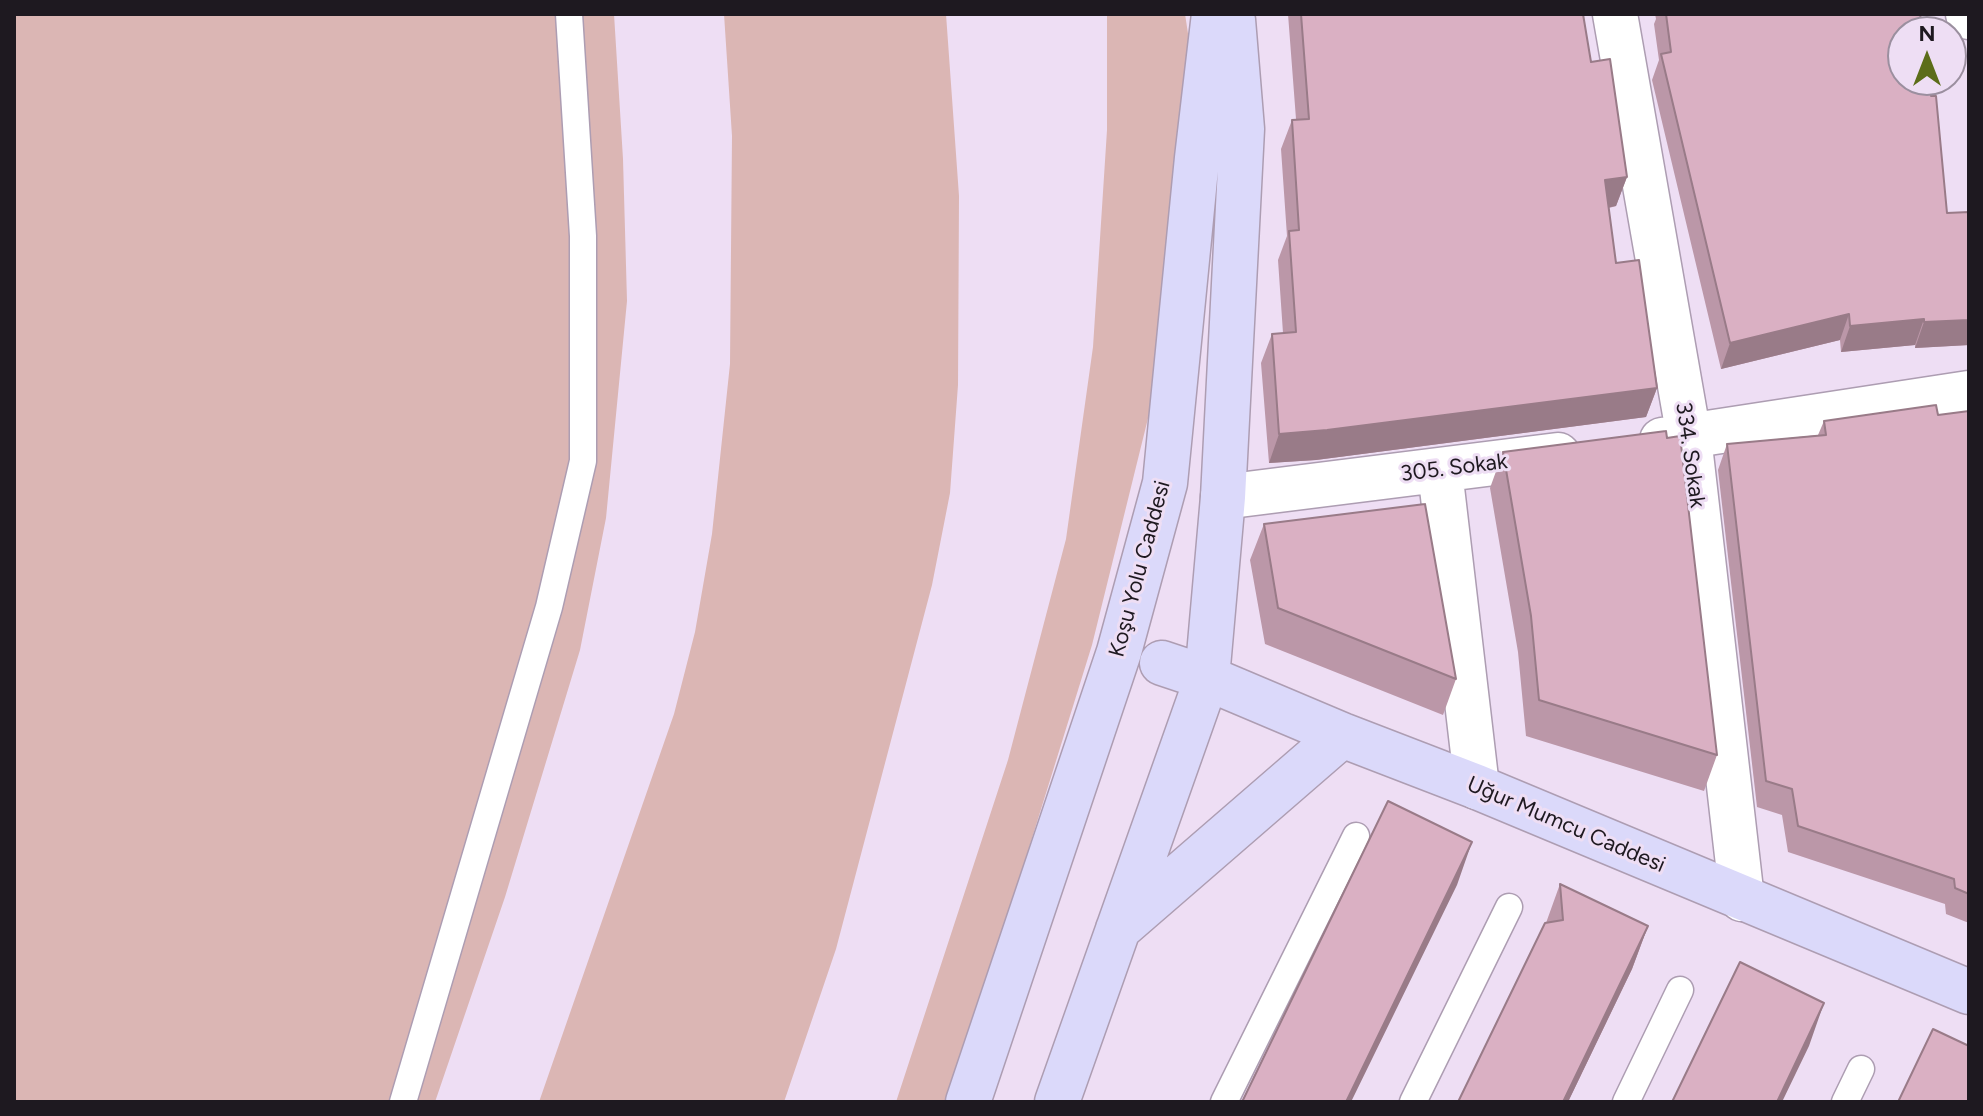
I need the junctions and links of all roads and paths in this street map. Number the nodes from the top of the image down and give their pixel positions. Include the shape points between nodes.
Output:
1 (569, 14) edge
2 (1214, 14) edge
3 (1232, 14) edge
4 (1615, 14) edge
5 (1969, 393) edge
6 (1689, 437) junction
7 (1440, 471) junction
8 (1165, 483) junction
9 (1223, 497) junction
10 (1162, 663) junction
11 (1207, 678) junction
12 (1093, 728) junction
13 (1342, 735) junction
14 (1477, 787) junction
15 (1356, 836) dead end
16 (1742, 899) junction
17 (1509, 907) dead end
18 (1116, 931) junction
19 (1680, 990) dead end
20 (1969, 992) edge
21 (1861, 1069) dead end
22 (403, 1102) edge
23 (968, 1102) edge
24 (1057, 1102) edge
25 (1224, 1102) edge
26 (1413, 1102) edge
27 (1626, 1102) edge
28 (1845, 1102) edge

1 - 22 lane via 583,236 583,461 549,607
2 - 8 main road, Koşu Yolu Caddesi
3 - 9 main road via 1242,129
4 - 6 street, 334. Sokak
5 - 6 street, 305. Sokak
6 - 7 street, 305. Sokak
6 - 16 street, 334. Sokak
7 - 9 street, 305. Sokak
7 - 14 street
8 - 10 main road via 1157,612
8 - 12 main road, Koşu Yolu Caddesi
9 - 11 main road
10 - 11 main road, Uğur Mumcu Caddesi
10 - 12 main road via 1129,674
11 - 13 main road, Uğur Mumcu Caddesi
11 - 18 main road
12 - 23 main road, Koşu Yolu Caddesi
13 - 14 main road, Uğur Mumcu Caddesi
13 - 18 main road
14 - 16 main road, Uğur Mumcu Caddesi
15 - 25 lane
16 - 20 main road, Uğur Mumcu Caddesi
17 - 26 lane
18 - 24 main road
19 - 27 lane
21 - 28 lane

